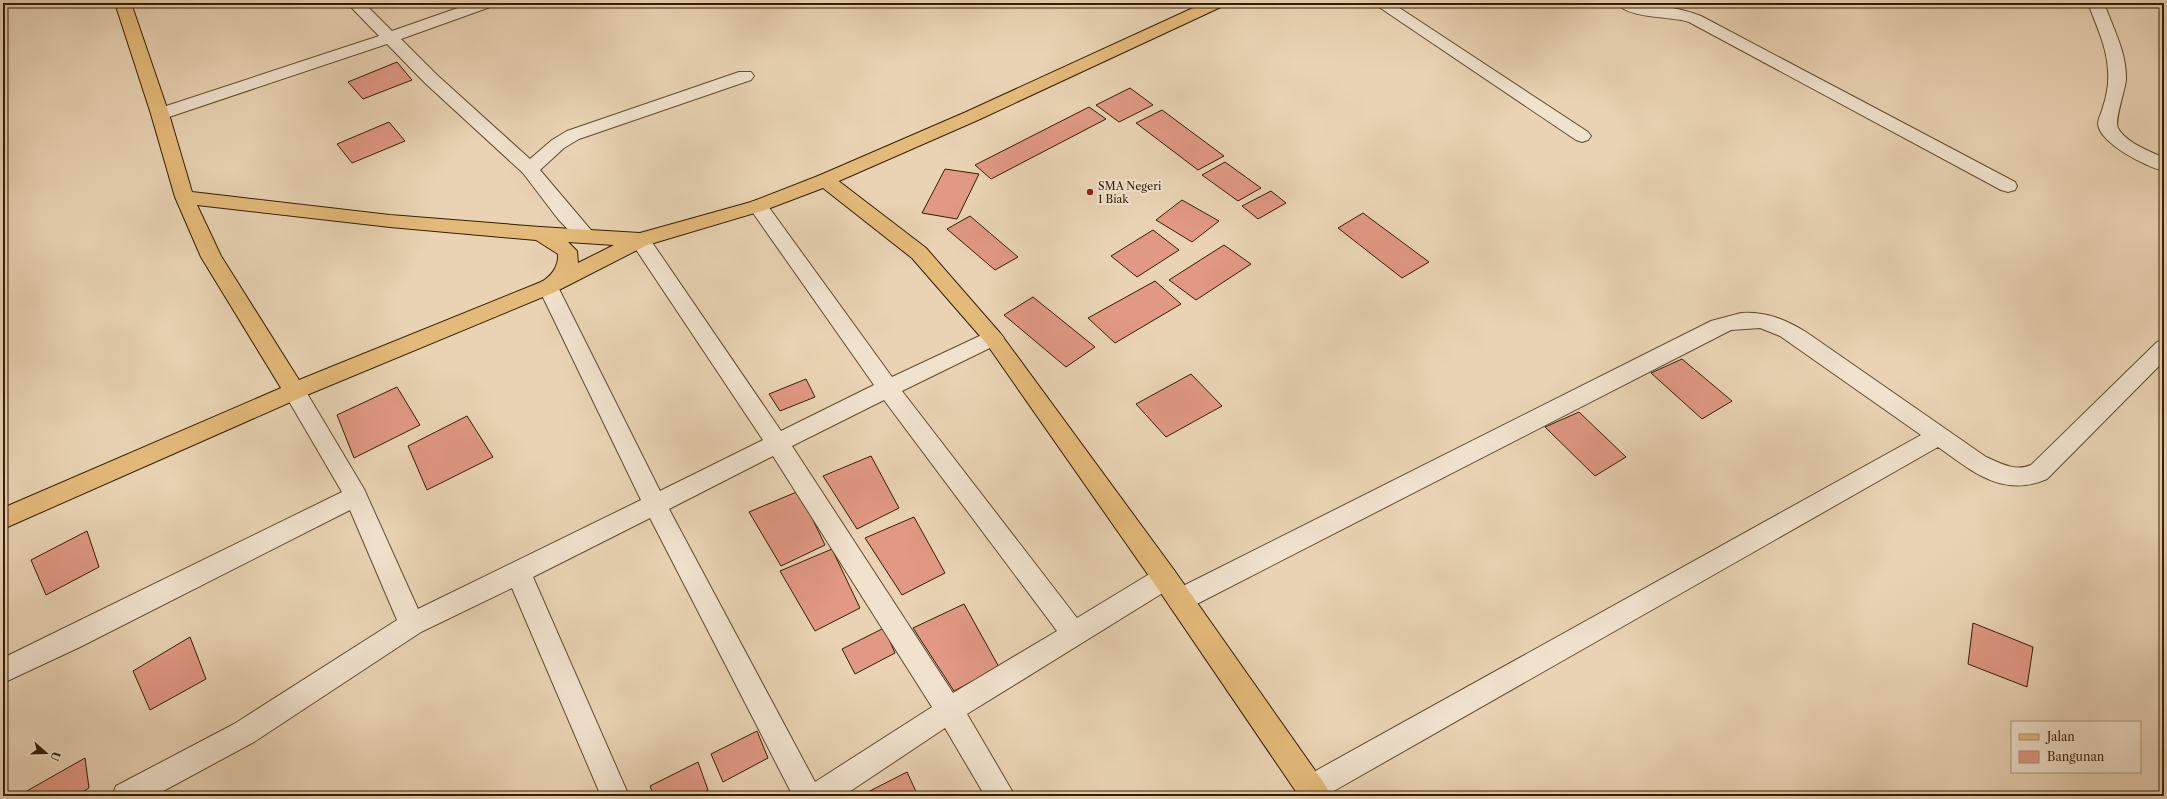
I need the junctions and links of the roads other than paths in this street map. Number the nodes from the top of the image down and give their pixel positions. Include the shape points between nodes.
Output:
1 (123, 3) edge
2 (355, 3) edge
3 (486, 3) edge
4 (1217, 3) edge
5 (1381, 3) edge
6 (1625, 3) edge
7 (2096, 3) edge
8 (389, 38) junction
9 (745, 76) dead end
10 (160, 114) junction
11 (1582, 136) dead end
12 (2164, 165) edge
13 (530, 169) junction
14 (825, 180) junction
15 (2008, 186) dead end
16 (184, 197) junction
17 (758, 206) junction
18 (540, 234) junction
19 (586, 236) junction
20 (640, 240) junction
21 (548, 287) junction
22 (994, 338) junction
23 (2164, 348) edge
24 (887, 388) junction
25 (294, 391) junction
26 (1938, 436) junction
27 (778, 443) junction
28 (356, 496) junction
29 (655, 504) junction
30 (3, 520) edge
31 (519, 574) junction
32 (1165, 578) junction
33 (1180, 600) junction
34 (412, 624) junction
35 (1074, 634) junction
36 (3, 671) edge
37 (950, 710) junction
38 (1313, 793) edge
39 (126, 796) edge
40 (615, 796) edge
41 (808, 796) edge
42 (818, 796) edge
43 (1001, 796) edge

1 - 10 main road
2 - 8 street
3 - 8 street
4 - 14 main road
5 - 11 street
6 - 15 street via 1646,12 1680,14 1695,19
7 - 12 street via 2116,59 2116,92 2107,124 2108,129 2119,140
8 - 10 street
8 - 13 street via 475,121
9 - 13 street via 573,136 558,144
10 - 16 main road
13 - 19 street via 565,214
14 - 17 main road
14 - 22 main road via 919,253
16 - 18 main road via 390,221
16 - 25 main road via 211,257
17 - 20 main road
17 - 24 street
18 - 19 main road
18 - 21 main road via 567,251 569,262 565,270
19 - 20 main road
20 - 21 main road
20 - 27 street
21 - 25 main road
21 - 29 street
22 - 24 street
22 - 32 main road
23 - 26 street via 2039,472 2029,478 2014,478 1995,472
24 - 27 street
24 - 35 street
25 - 28 street
25 - 30 main road
26 - 33 street via 1781,326 1744,319 1718,326
26 - 38 street
27 - 29 street
27 - 37 street
28 - 34 street
28 - 36 street
29 - 31 street
29 - 41 street
31 - 34 street
31 - 40 street
32 - 33 main road
32 - 35 street
33 - 38 main road
34 - 39 street via 244,733
35 - 37 street
37 - 42 street
37 - 43 street

